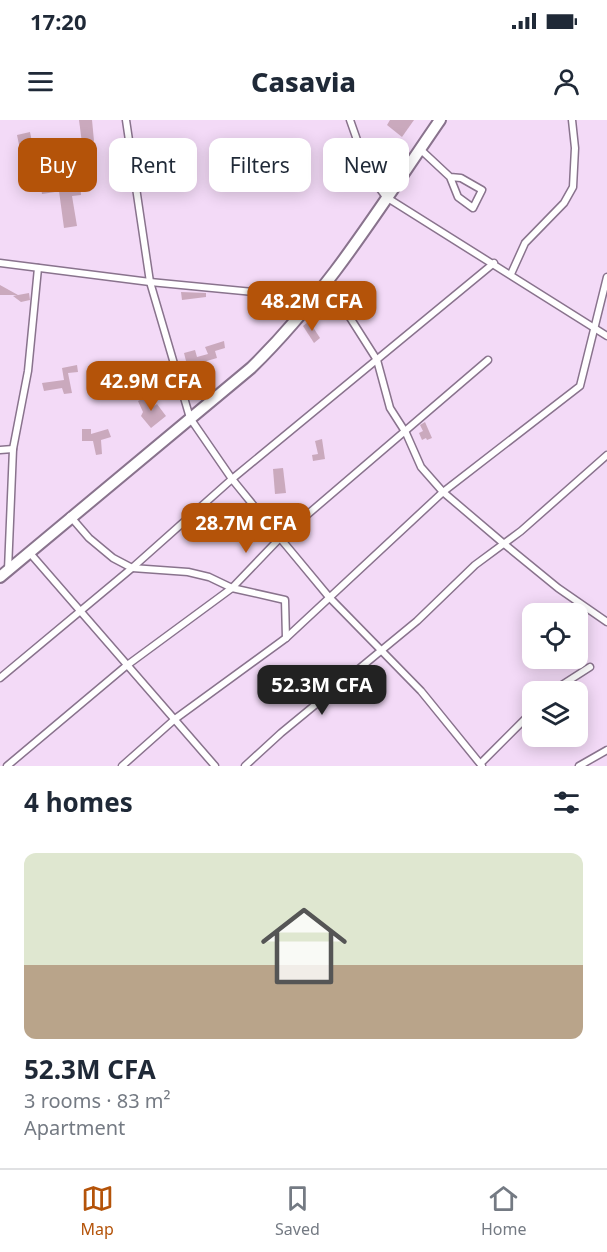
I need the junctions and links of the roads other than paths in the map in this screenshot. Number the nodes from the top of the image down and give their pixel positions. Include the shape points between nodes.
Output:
1 (126, 120) edge
2 (350, 120) edge
3 (440, 120) edge
4 (572, 120) edge
5 (420, 149) junction
6 (450, 177) junction
7 (386, 197) junction
8 (0, 263) edge
9 (494, 263) junction
10 (38, 268) junction
11 (511, 274) junction
12 (607, 277) edge
13 (150, 282) junction
14 (328, 283) junction
15 (316, 298) junction
16 (596, 328) junction
17 (607, 336) edge
18 (377, 360) junction
19 (488, 360) dead end
20 (190, 418) junction
21 (406, 433) junction
22 (13, 449) junction
23 (0, 450) edge
24 (607, 455) edge
25 (232, 479) junction
26 (443, 492) junction
27 (70, 516) junction
28 (280, 538) junction
29 (503, 543) junction
30 (29, 552) junction
31 (132, 568) junction
32 (4, 574) edge
33 (232, 588) junction
34 (329, 597) junction
35 (81, 611) junction
36 (607, 622) edge
37 (286, 638) junction
38 (383, 649) junction
39 (126, 666) junction
40 (590, 667) dead end
41 (0, 678) edge
42 (568, 681) edge
43 (175, 719) junction
44 (522, 722) edge
45 (607, 750) edge
46 (482, 764) edge
47 (8, 766) edge
48 (122, 766) edge
49 (215, 766) edge
50 (245, 766) edge
51 (579, 766) edge

1 - 13 street
2 - 7 street via 369,174
3 - 5 highway
4 - 11 street via 573,187 564,203 525,243
5 - 6 street
5 - 7 highway
6 - 6 street via 458,197 473,208 482,190 461,178
7 - 9 street
7 - 14 highway
8 - 10 street
9 - 11 street
9 - 18 street
10 - 13 street
10 - 22 street via 27,371
11 - 16 street
12 - 16 street
13 - 15 street
13 - 20 street
14 - 15 highway
14 - 18 street
15 - 20 highway via 251,368
16 - 17 street
16 - 26 street via 580,386
18 - 21 street via 390,408
18 - 25 street
19 - 21 street
20 - 25 street
20 - 27 highway
21 - 26 street via 421,467
21 - 28 street
22 - 23 street
22 - 32 street
24 - 29 street
25 - 28 street
25 - 31 street
26 - 29 street
26 - 34 street
27 - 30 highway
27 - 31 street via 89,538
28 - 33 street
28 - 34 street
29 - 36 street
29 - 38 street
30 - 32 highway
30 - 35 street
31 - 33 street via 188,572
31 - 35 street
33 - 37 street via 285,600
33 - 39 street
34 - 37 street
34 - 38 street
35 - 39 street
35 - 41 street
37 - 43 street
38 - 46 street
38 - 50 street
39 - 43 street
39 - 47 street
40 - 42 street
43 - 48 street
43 - 49 street
44 - 46 street
45 - 51 street

